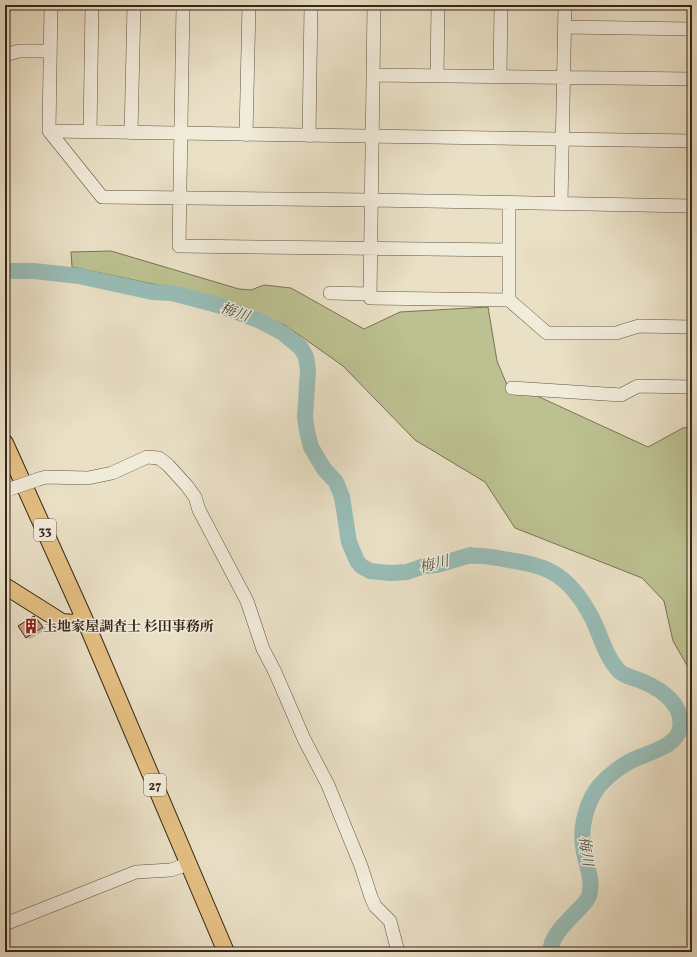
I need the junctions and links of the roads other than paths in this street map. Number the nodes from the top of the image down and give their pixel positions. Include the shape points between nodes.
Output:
1 (51, 5) edge
2 (92, 5) edge
3 (134, 5) edge
4 (183, 5) edge
5 (249, 5) edge
6 (311, 5) edge
7 (374, 5) edge
8 (438, 5) edge
9 (501, 5) edge
10 (565, 5) edge
11 (565, 27) junction
12 (692, 29) edge
13 (50, 51) junction
14 (5, 55) edge
15 (373, 75) junction
16 (436, 76) junction
17 (500, 76) junction
18 (564, 77) junction
19 (692, 79) edge
20 (49, 131) junction
21 (90, 132) junction
22 (131, 133) junction
23 (181, 134) junction
24 (246, 135) junction
25 (309, 136) junction
26 (372, 136) junction
27 (562, 139) junction
28 (692, 141) edge
29 (179, 198) junction
30 (372, 200) junction
31 (509, 203) junction
32 (561, 204) junction
33 (692, 206) edge
34 (371, 248) junction
35 (509, 250) junction
36 (330, 293) dead end
37 (370, 294) junction
38 (509, 300) junction
39 (692, 327) edge
40 (692, 387) edge
41 (512, 388) dead end
42 (5, 443) edge
43 (7, 490) edge
44 (5, 586) edge
45 (84, 618) junction
46 (188, 864) junction
47 (5, 924) edge
48 (226, 952) edge
49 (398, 952) edge

1 - 13 street
2 - 21 street
3 - 22 street
4 - 23 street
5 - 24 street
6 - 25 street
7 - 15 street
8 - 16 street
9 - 17 street
10 - 11 street
11 - 12 street
11 - 18 street
13 - 14 street via 19,51
13 - 20 street
15 - 16 street
15 - 26 street
16 - 17 street
17 - 18 street
18 - 19 street
18 - 27 street
20 - 21 street
20 - 29 street via 102,197
21 - 22 street
22 - 23 street
23 - 24 street
23 - 29 street
24 - 25 street
25 - 26 street
26 - 27 street
26 - 30 street
27 - 28 street
27 - 32 street
29 - 30 street
29 - 34 street via 179,246
30 - 31 street
30 - 34 street
31 - 32 street
31 - 35 street
32 - 33 street
34 - 35 street
34 - 37 street
35 - 38 street
36 - 37 street
37 - 38 street via 370,298
38 - 39 street via 547,332 616,333 639,326
40 - 41 street via 638,386 621,395
42 - 45 main road, 33
43 - 49 street, bridge via 46,477 88,478 112,473 147,457 159,458 187,486 195,497 199,510 247,601 263,649 328,785 361,866 371,898 375,906 390,921
44 - 45 main road via 62,622 74,623
45 - 46 main road, 27
46 - 47 street via 171,870 136,872
46 - 48 main road, 27

